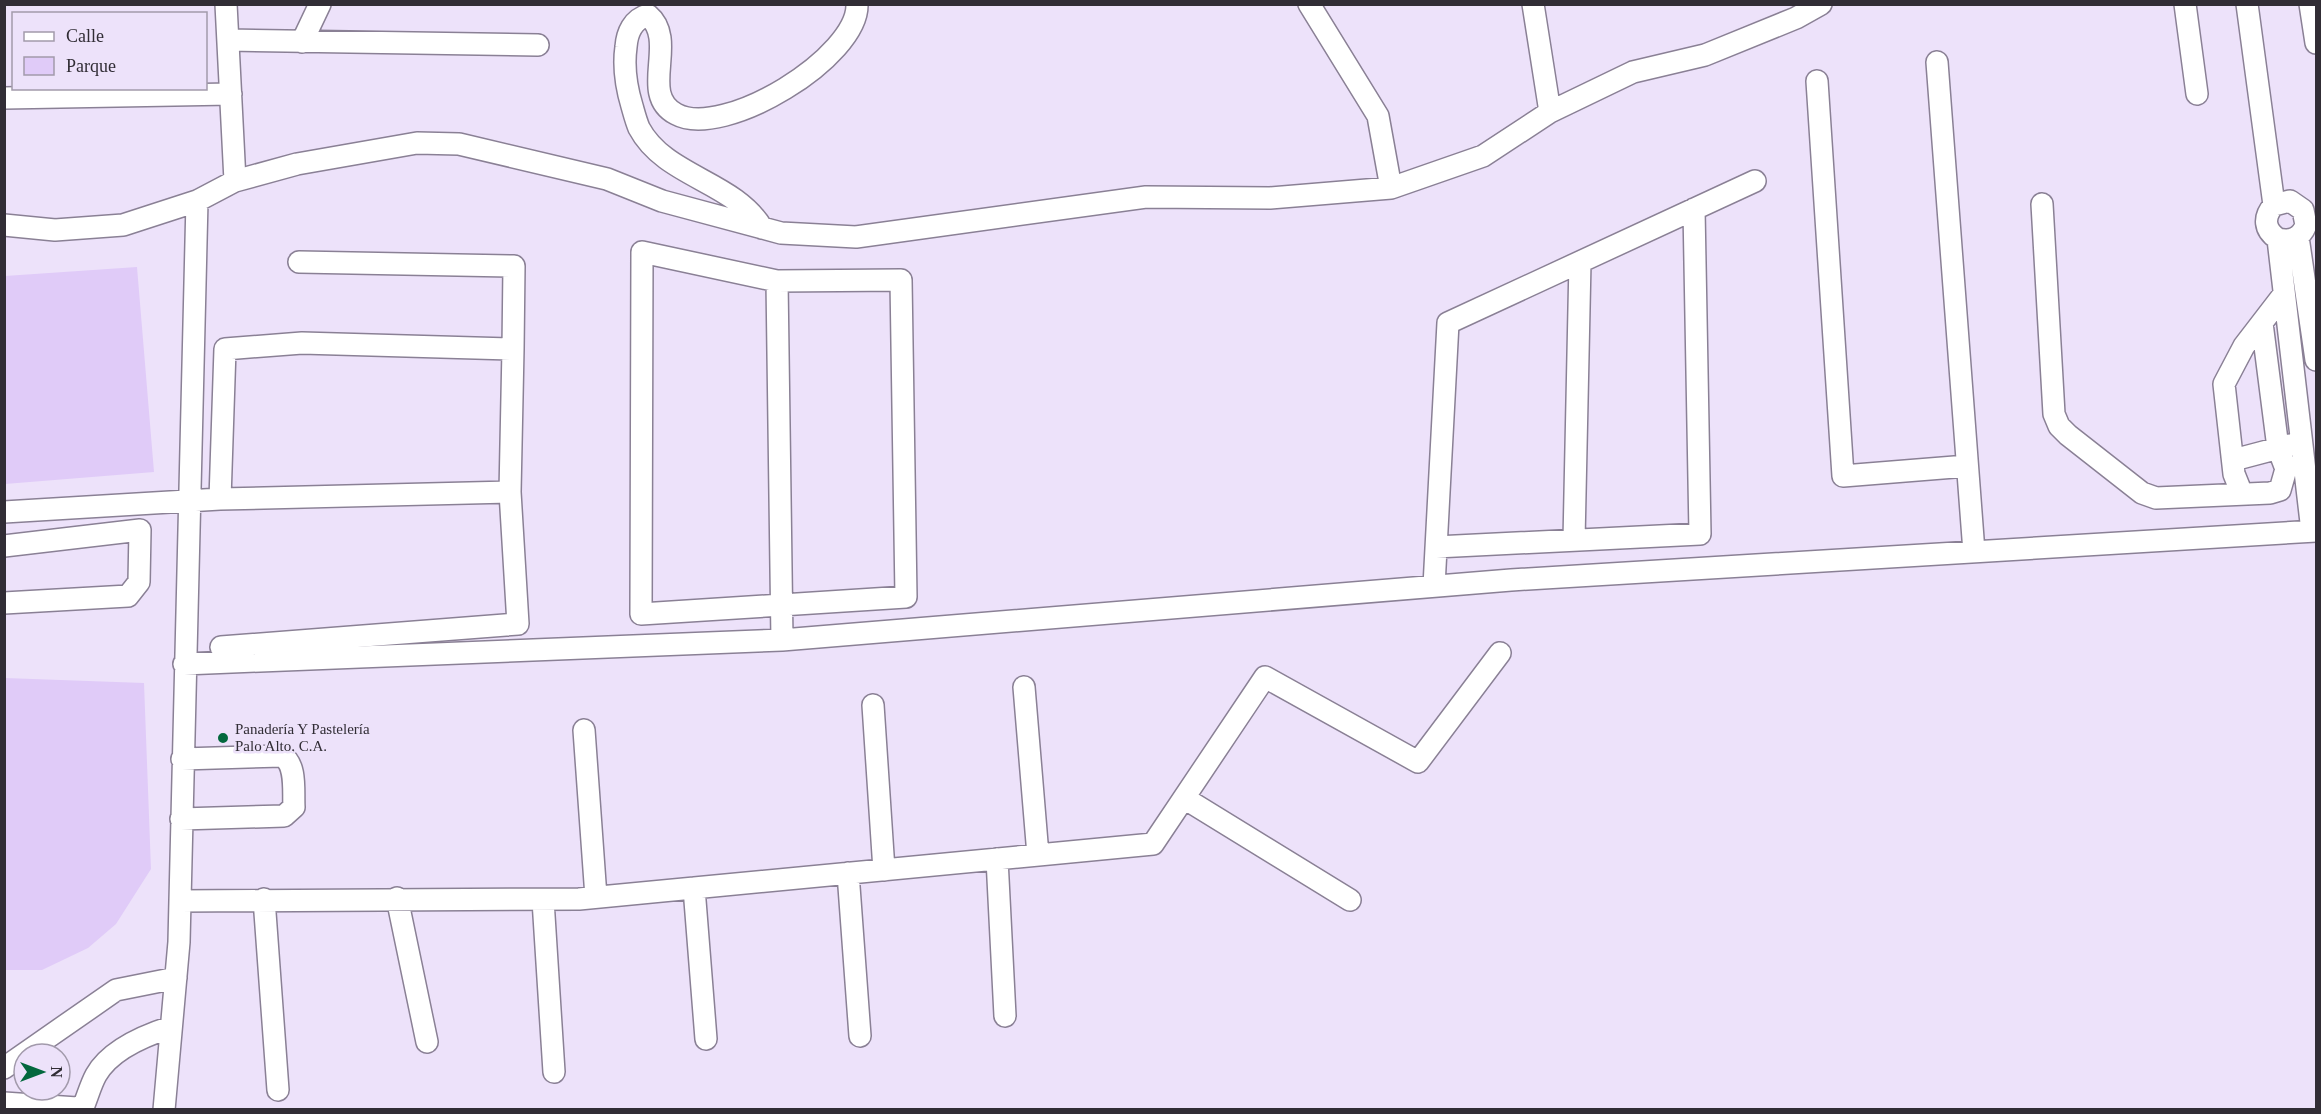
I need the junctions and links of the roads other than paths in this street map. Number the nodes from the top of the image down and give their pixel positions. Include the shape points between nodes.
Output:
1 (226, 4) edge
2 (320, 4) edge
3 (857, 4) edge
4 (1309, 4) edge
5 (1533, 4) edge
6 (1821, 4) edge
7 (2186, 4) edge
8 (2247, 4) edge
9 (2310, 4) edge
10 (228, 40) junction
11 (302, 42) junction
12 (2316, 43) edge
13 (538, 45) dead end
14 (1937, 62) dead end
15 (1817, 81) dead end
16 (231, 94) junction
17 (2197, 94) dead end
18 (4, 98) edge
19 (1550, 112) junction
20 (235, 181) junction
21 (1755, 181) dead end
22 (1391, 188) junction
23 (197, 201) junction
24 (2042, 204) dead end
25 (2274, 205) junction
26 (1694, 209) junction
27 (4, 225) edge
28 (762, 228) junction
29 (2288, 238) junction
30 (299, 262) dead end
31 (1580, 262) junction
32 (777, 280) junction
33 (2284, 294) junction
34 (2262, 323) junction
35 (513, 349) junction
36 (2316, 360) edge
37 (2302, 442) junction
38 (2278, 448) junction
39 (2232, 457) junction
40 (1967, 466) junction
41 (510, 492) junction
42 (2242, 494) junction
43 (220, 499) junction
44 (188, 500) junction
45 (142, 503) junction
46 (4, 512) edge
47 (140, 530) junction
48 (2314, 531) edge
49 (1574, 540) junction
50 (4, 546) edge
51 (1436, 547) junction
52 (1974, 552) junction
53 (1434, 586) junction
54 (4, 603) edge
55 (781, 604) junction
56 (782, 640) junction
57 (221, 646) dead end
58 (1500, 653) dead end
59 (184, 664) junction
60 (1024, 687) dead end
61 (873, 705) dead end
62 (584, 730) dead end
63 (182, 759) junction
64 (1184, 798) junction
65 (181, 819) junction
66 (1038, 855) junction
67 (997, 859) junction
68 (884, 870) junction
69 (848, 873) junction
70 (694, 888) junction
71 (596, 897) junction
72 (397, 898) junction
73 (264, 899) junction
74 (543, 900) junction
75 (1350, 900) dead end
76 (180, 901) junction
77 (176, 978) junction
78 (1005, 1016) dead end
79 (171, 1027) junction
80 (860, 1036) dead end
81 (706, 1039) dead end
82 (41, 1042) edge
83 (427, 1042) dead end
84 (554, 1072) dead end
85 (278, 1090) dead end
86 (4, 1103) edge
87 (164, 1110) edge

1 - 10 street
2 - 11 street
3 - 28 street via 849,31 810,71 744,110 696,119 676,114 667,108 662,97 657,76 661,32 656,22 648,15 631,29 624,76 639,128 655,149 718,186 754,214
4 - 22 street via 1378,116
5 - 19 street
6 - 19 street via 1705,54 1633,72
7 - 17 street
8 - 25 street
9 - 12 street
10 - 11 street
10 - 16 street
11 - 13 street
14 - 40 street
15 - 40 street via 1843,476
16 - 18 street
16 - 20 street
19 - 22 street via 1483,156
20 - 23 street
20 - 28 street via 297,164 417,143 459,144 607,179 662,201
21 - 26 street
22 - 28 street via 1270,198 1146,197 856,237 781,233
23 - 27 street via 123,225 55,230
23 - 44 street
24 - 42 street via 2053,400 2059,426 2150,496
25 - 29 street via 2266,219 2271,235
25 - 29 street via 2290,201 2303,210 2306,225
26 - 31 street
26 - 49 street via 1700,534
29 - 33 street
29 - 36 street
30 - 35 street via 514,266
31 - 49 street
31 - 51 street via 1448,323
32 - 55 street
32 - 55 street via 902,280 906,597
32 - 55 street via 642,252 641,614
33 - 34 street
33 - 37 street
34 - 38 street
34 - 39 street via 2244,346 2224,384
35 - 41 street
35 - 43 street via 302,343 225,349
37 - 38 street
37 - 48 street
38 - 39 street
38 - 42 street via 2286,469 2280,490
39 - 42 street
40 - 52 street
41 - 43 street
41 - 57 street via 518,624
43 - 44 street
44 - 45 street
44 - 59 street
45 - 46 street
45 - 47 street
47 - 50 street
47 - 54 street via 139,582 128,596
48 - 52 street
49 - 51 street
51 - 53 street
52 - 53 street
53 - 56 street
55 - 56 street
56 - 59 street
58 - 64 street via 1418,762 1265,676
59 - 63 street
60 - 66 street
61 - 68 street
62 - 71 street
63 - 65 street
63 - 65 street via 282,756 292,769 294,807 284,816
64 - 66 street via 1153,844
64 - 75 street
65 - 76 street
66 - 67 street
67 - 68 street
67 - 78 street
68 - 69 street
69 - 70 street
69 - 80 street
70 - 71 street
70 - 81 street
71 - 74 street
72 - 73 street
72 - 74 street
72 - 83 street
73 - 76 street
73 - 85 street
74 - 84 street
76 - 77 street
77 - 79 street
77 - 82 street via 116,990
79 - 86 street via 147,1034 110,1059 97,1073 84,1105 77,1108
79 - 87 street

